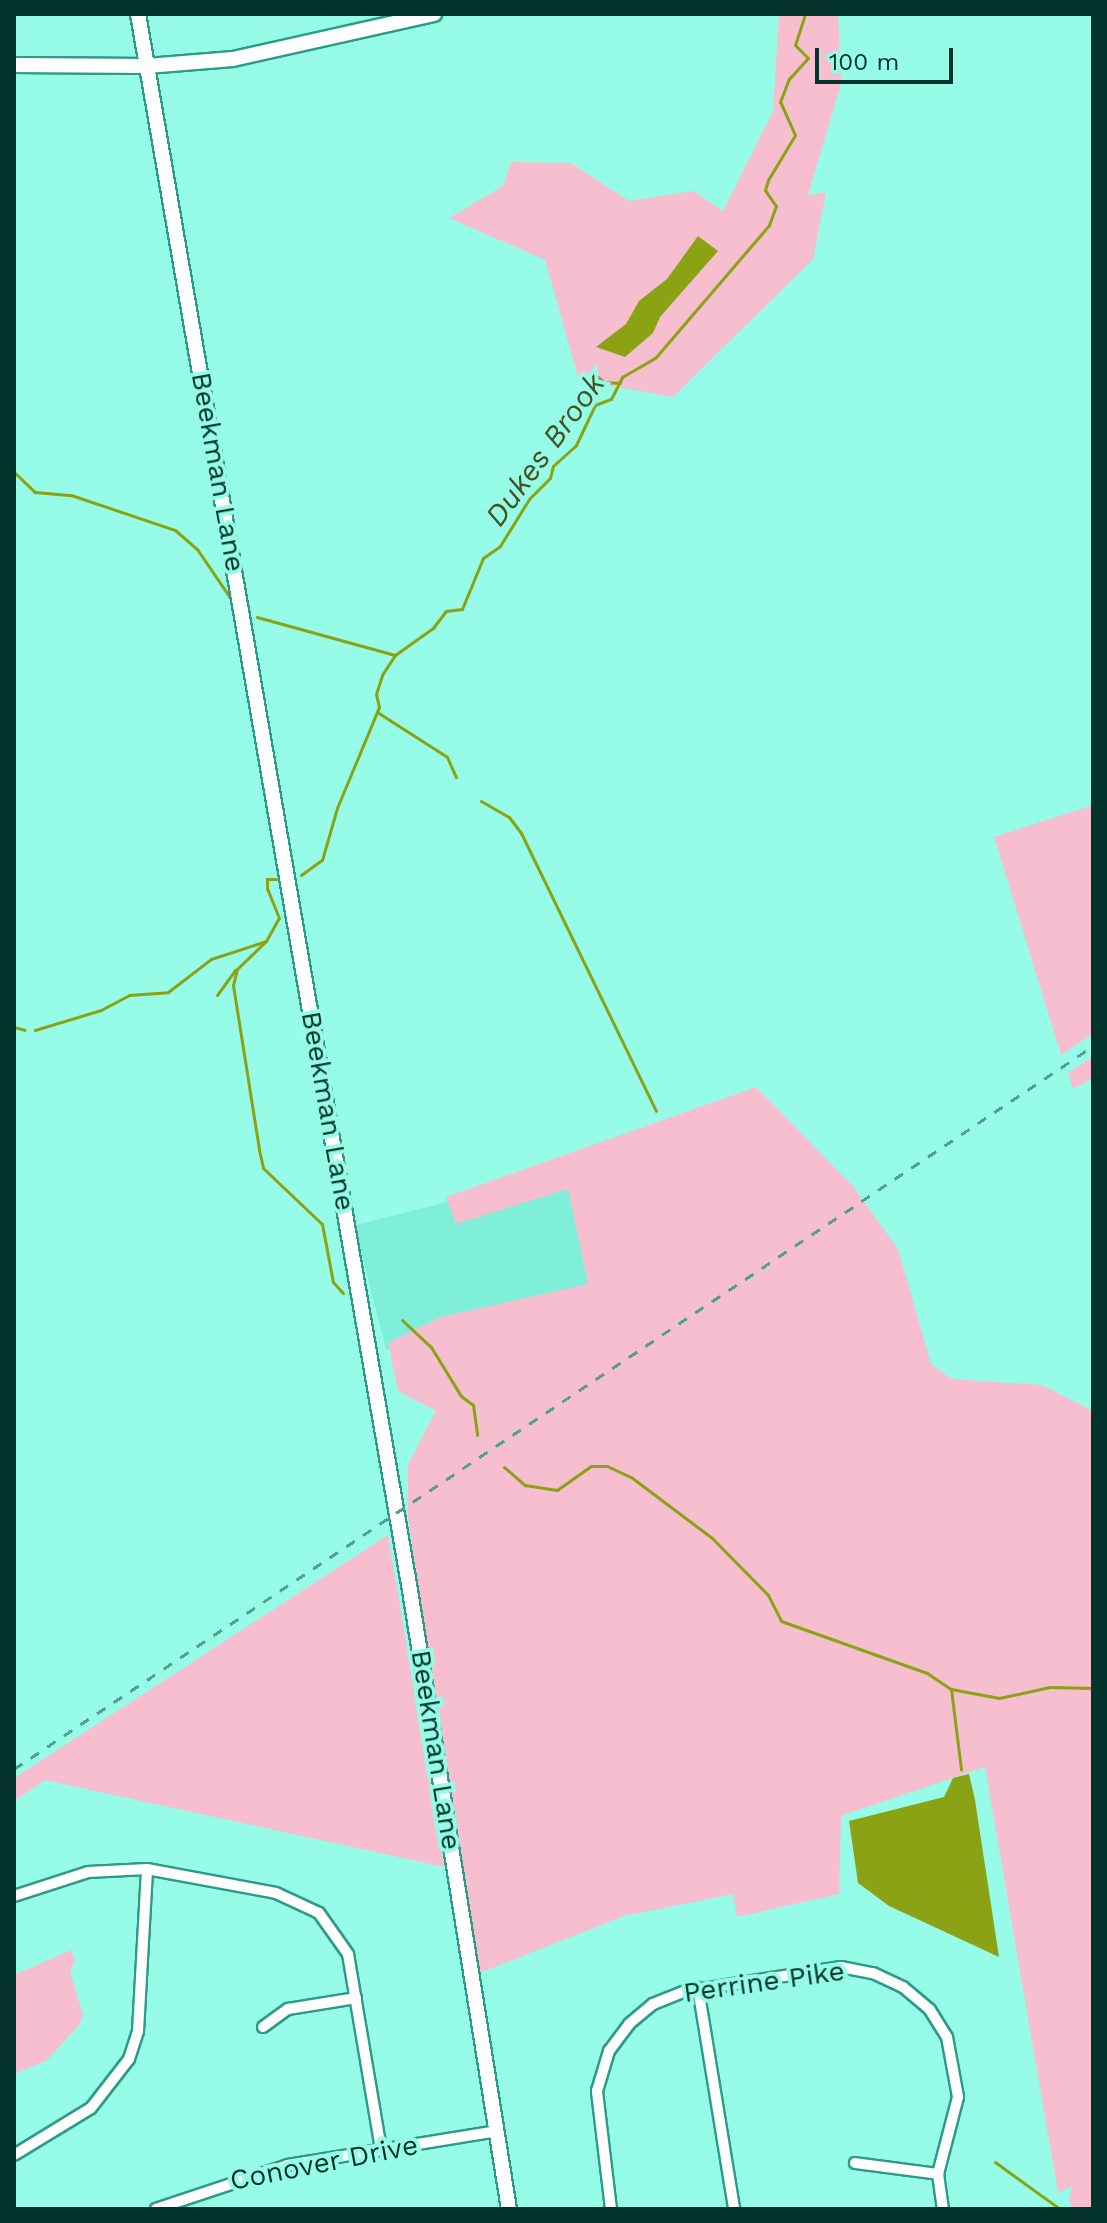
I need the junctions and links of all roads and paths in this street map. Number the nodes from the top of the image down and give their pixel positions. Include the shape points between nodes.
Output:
1 (138, 14) edge
2 (434, 14) edge
3 (14, 65) edge
4 (147, 66) junction
5 (147, 1869) junction
6 (14, 1896) edge
7 (698, 1988) junction
8 (356, 1998) junction
9 (263, 2027) dead end
10 (497, 2131) junction
11 (381, 2150) junction
12 (14, 2155) edge
13 (855, 2163) dead end
14 (938, 2174) junction
15 (156, 2209) edge
16 (509, 2209) edge
17 (611, 2209) edge
18 (734, 2209) edge
19 (943, 2209) edge

1 - 4 street, Beekman Lane
2 - 4 street via 267,53
3 - 4 street
4 - 10 street, Beekman Lane via 408,1578
5 - 6 street via 88,1872
5 - 8 street via 262,1890 306,1904 342,1940
5 - 12 street via 138,2031 129,2059 115,2085 91,2108
7 - 14 street, Perrine Pike via 841,1967 873,1973 919,1998 947,2037 957,2076 958,2097
7 - 17 street, Perrine Pike via 667,1997 641,2013 618,2038 605,2063 596,2106
7 - 18 street
8 - 9 street via 288,2009
8 - 11 street
10 - 11 street, Conover Drive
10 - 16 street, Beekman Lane
11 - 15 street, Conover Drive via 252,2175
13 - 14 street
14 - 19 street, Perrine Pike

